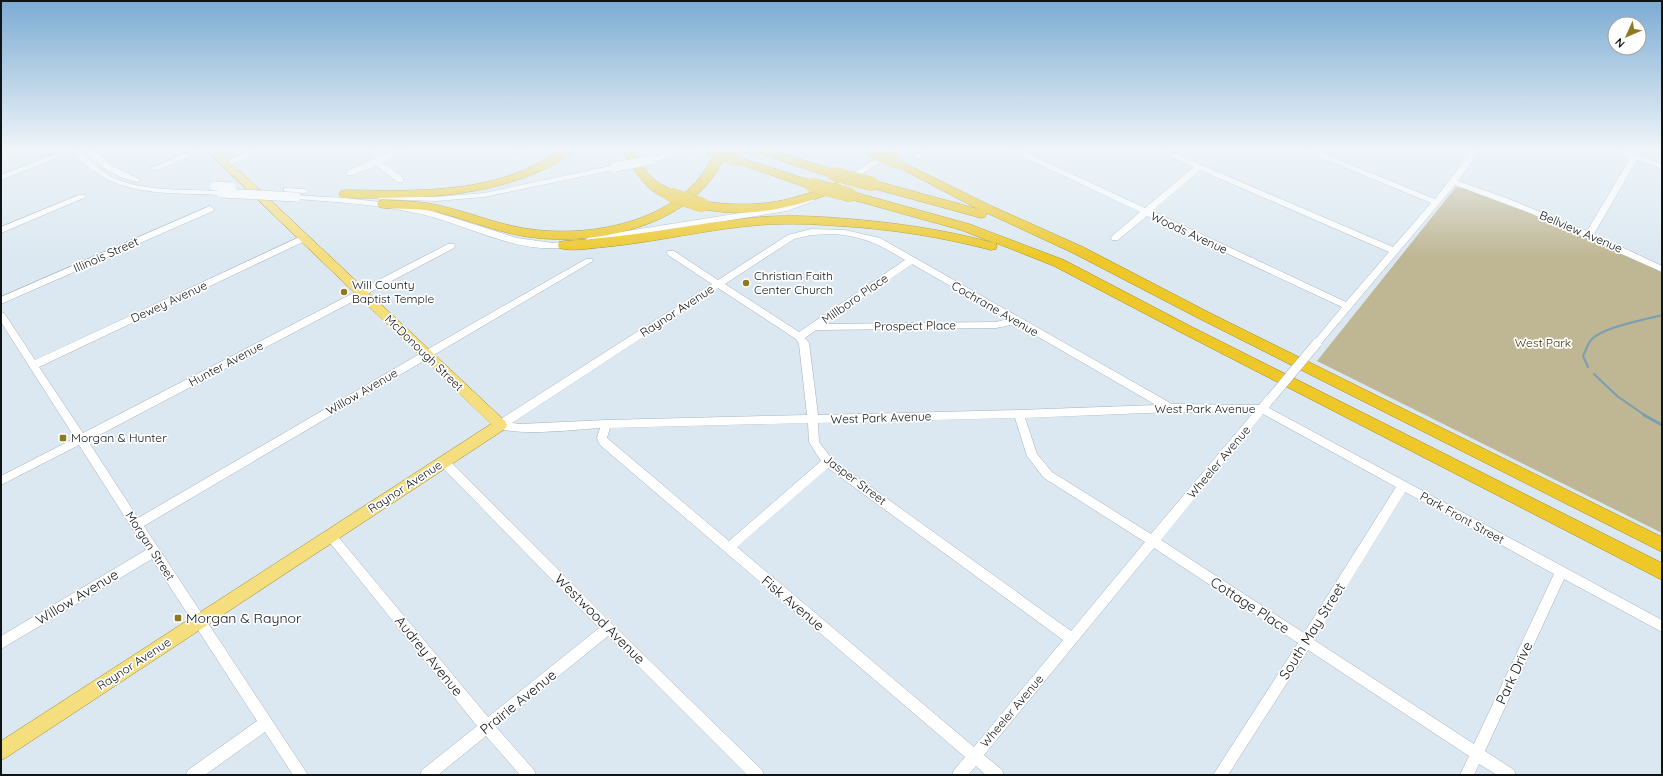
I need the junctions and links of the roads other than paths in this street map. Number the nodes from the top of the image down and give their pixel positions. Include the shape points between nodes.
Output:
1 (127, 184) edge
2 (173, 184) edge
3 (247, 184) edge
4 (494, 184) edge
5 (538, 184) edge
6 (653, 184) edge
7 (703, 184) edge
8 (810, 184) edge
9 (853, 184) edge
10 (873, 184) edge
11 (939, 184) edge
12 (1086, 184) edge
13 (1178, 184) edge
14 (1239, 184) edge
15 (1392, 184) edge
16 (1451, 184) edge
17 (1460, 184) edge
18 (1619, 184) edge
19 (218, 189) junction
20 (844, 191) junction
21 (345, 194) junction
22 (82, 197) dead end
23 (1436, 202) junction
24 (383, 204) junction
25 (210, 209) dead end
26 (1145, 212) junction
27 (1024, 226) junction
28 (1, 230) edge
29 (813, 232) joint
30 (1590, 234) junction
31 (304, 238) junction
32 (1115, 238) dead end
33 (564, 245) junction
34 (451, 246) dead end
35 (1395, 251) junction
36 (671, 253) dead end
37 (911, 260) junction
38 (589, 261) dead end
39 (1662, 268) edge
40 (717, 284) junction
41 (362, 293) junction
42 (1, 301) edge
43 (1347, 306) junction
44 (1, 315) edge
45 (1016, 321) junction
46 (814, 327) junction
47 (1187, 330) junction
48 (799, 338) junction
49 (426, 354) junction
50 (34, 365) junction
51 (1171, 408) junction
52 (1262, 409) junction
53 (1019, 414) junction
54 (813, 420) junction
55 (606, 424) junction
56 (500, 425) junction
57 (81, 439) junction
58 (444, 462) junction
59 (828, 462) junction
60 (1, 481) edge
61 (1403, 485) junction
62 (136, 525) junction
63 (331, 536) junction
64 (1153, 541) junction
65 (1662, 545) edge
66 (728, 548) junction
67 (153, 552) junction
68 (1561, 572) junction
69 (1662, 572) edge
70 (199, 622) junction
71 (1662, 626) edge
72 (608, 628) junction
73 (1072, 639) junction
74 (1306, 642) junction
75 (1, 643) edge
76 (266, 723) junction
77 (487, 727) junction
78 (1, 751) edge
79 (1476, 754) junction
80 (975, 756) junction
81 (193, 775) edge
82 (301, 775) edge
83 (427, 775) edge
84 (529, 775) edge
85 (757, 775) edge
86 (959, 775) edge
87 (997, 775) edge
88 (1220, 775) edge
89 (1467, 775) edge
90 (1509, 775) edge

1 - 19 street via 138,187
2 - 19 street
3 - 31 main road, McDonough Street
4 - 21 highway via 449,193
5 - 21 street, bridge via 462,197 391,198
6 - 20 highway, bridge via 702,205 738,209 772,207
7 - 24 highway via 674,207 652,217 596,232 571,235 518,231 435,208
8 - 20 highway, bridge
9 - 20 street
10 - 27 highway, bridge
11 - 27 highway, bridge
12 - 26 street, Woods Avenue
13 - 26 street
14 - 35 street
15 - 23 street
16 - 23 street, Wheeler Avenue
17 - 30 street, Bellview Avenue
18 - 30 street
19 - 21 street, bridge
19 - 24 street, bridge
20 - 33 street via 820,195 788,208
20 - 47 highway via 965,227 1059,263
22 - 28 street
23 - 35 street, Wheeler Avenue
24 - 33 street via 431,214 510,239
25 - 42 street, Illinois Street
26 - 32 street
26 - 43 street, Woods Avenue
27 - 65 highway via 1078,250
29 - 37 street, Cochrane Avenue via 865,236 877,240
29 - 40 street, Raynor Avenue via 790,237
30 - 39 street, Bellview Avenue
31 - 41 main road, McDonough Street
31 - 50 street, Dewey Avenue
33 - 47 highway via 620,242 760,221 804,220 892,225 927,230 1022,256 1071,275
34 - 41 street, Hunter Avenue
35 - 43 street, Wheeler Avenue
36 - 40 street
37 - 45 street, Cochrane Avenue
37 - 46 street, Millboro Place
38 - 49 street, Willow Avenue
40 - 48 street
40 - 56 street, Raynor Avenue
41 - 49 main road, McDonough Street
41 - 57 street, Hunter Avenue
43 - 52 street, Wheeler Avenue, bridge
44 - 50 street, Morgan Street
45 - 46 street, Prospect Place via 996,325
45 - 51 street, Cochrane Avenue
46 - 48 street, Millboro Place
47 - 69 highway
48 - 54 street, Jasper Street via 804,343
49 - 56 main road, McDonough Street
49 - 62 street, Willow Avenue
50 - 57 street, Morgan Street
51 - 52 street, West Park Avenue
51 - 53 street, West Park Avenue
52 - 61 street, Park Front Street
52 - 64 street, Wheeler Avenue
53 - 54 street, West Park Avenue
53 - 64 street, Cottage Place via 1032,456 1048,475
54 - 55 street, West Park Avenue
54 - 59 street, Jasper Street via 814,442
55 - 56 street, West Park Avenue via 520,428
55 - 66 street, Fisk Avenue via 602,438 604,442
56 - 58 main road, Raynor Avenue
57 - 60 street, Hunter Avenue
57 - 62 street, Morgan Street
58 - 63 main road, Raynor Avenue
58 - 72 street, Westwood Avenue
59 - 66 street
59 - 73 street, Jasper Street
61 - 68 street, Park Front Street
61 - 74 street, South May Street
62 - 67 street, Morgan Street
63 - 70 main road, Raynor Avenue
63 - 77 street, Audrey Avenue
64 - 73 street, Wheeler Avenue
64 - 74 street, Cottage Place
66 - 80 street, Fisk Avenue
67 - 70 street, Morgan Street
67 - 75 street, Willow Avenue
68 - 71 street, Park Front Street
68 - 79 street, Park Drive
70 - 76 street, Morgan Street
70 - 78 main road, Raynor Avenue
72 - 77 street, Prairie Avenue
72 - 85 street, Westwood Avenue
73 - 80 street, Wheeler Avenue
74 - 79 street, Cottage Place
74 - 88 street, South May Street
76 - 81 street
76 - 82 street, Morgan Street
77 - 83 street, Prairie Avenue
77 - 84 street, Audrey Avenue
79 - 89 street, Park Drive
79 - 90 street, Cottage Place
80 - 86 street, Wheeler Avenue
80 - 87 street, Fisk Avenue

